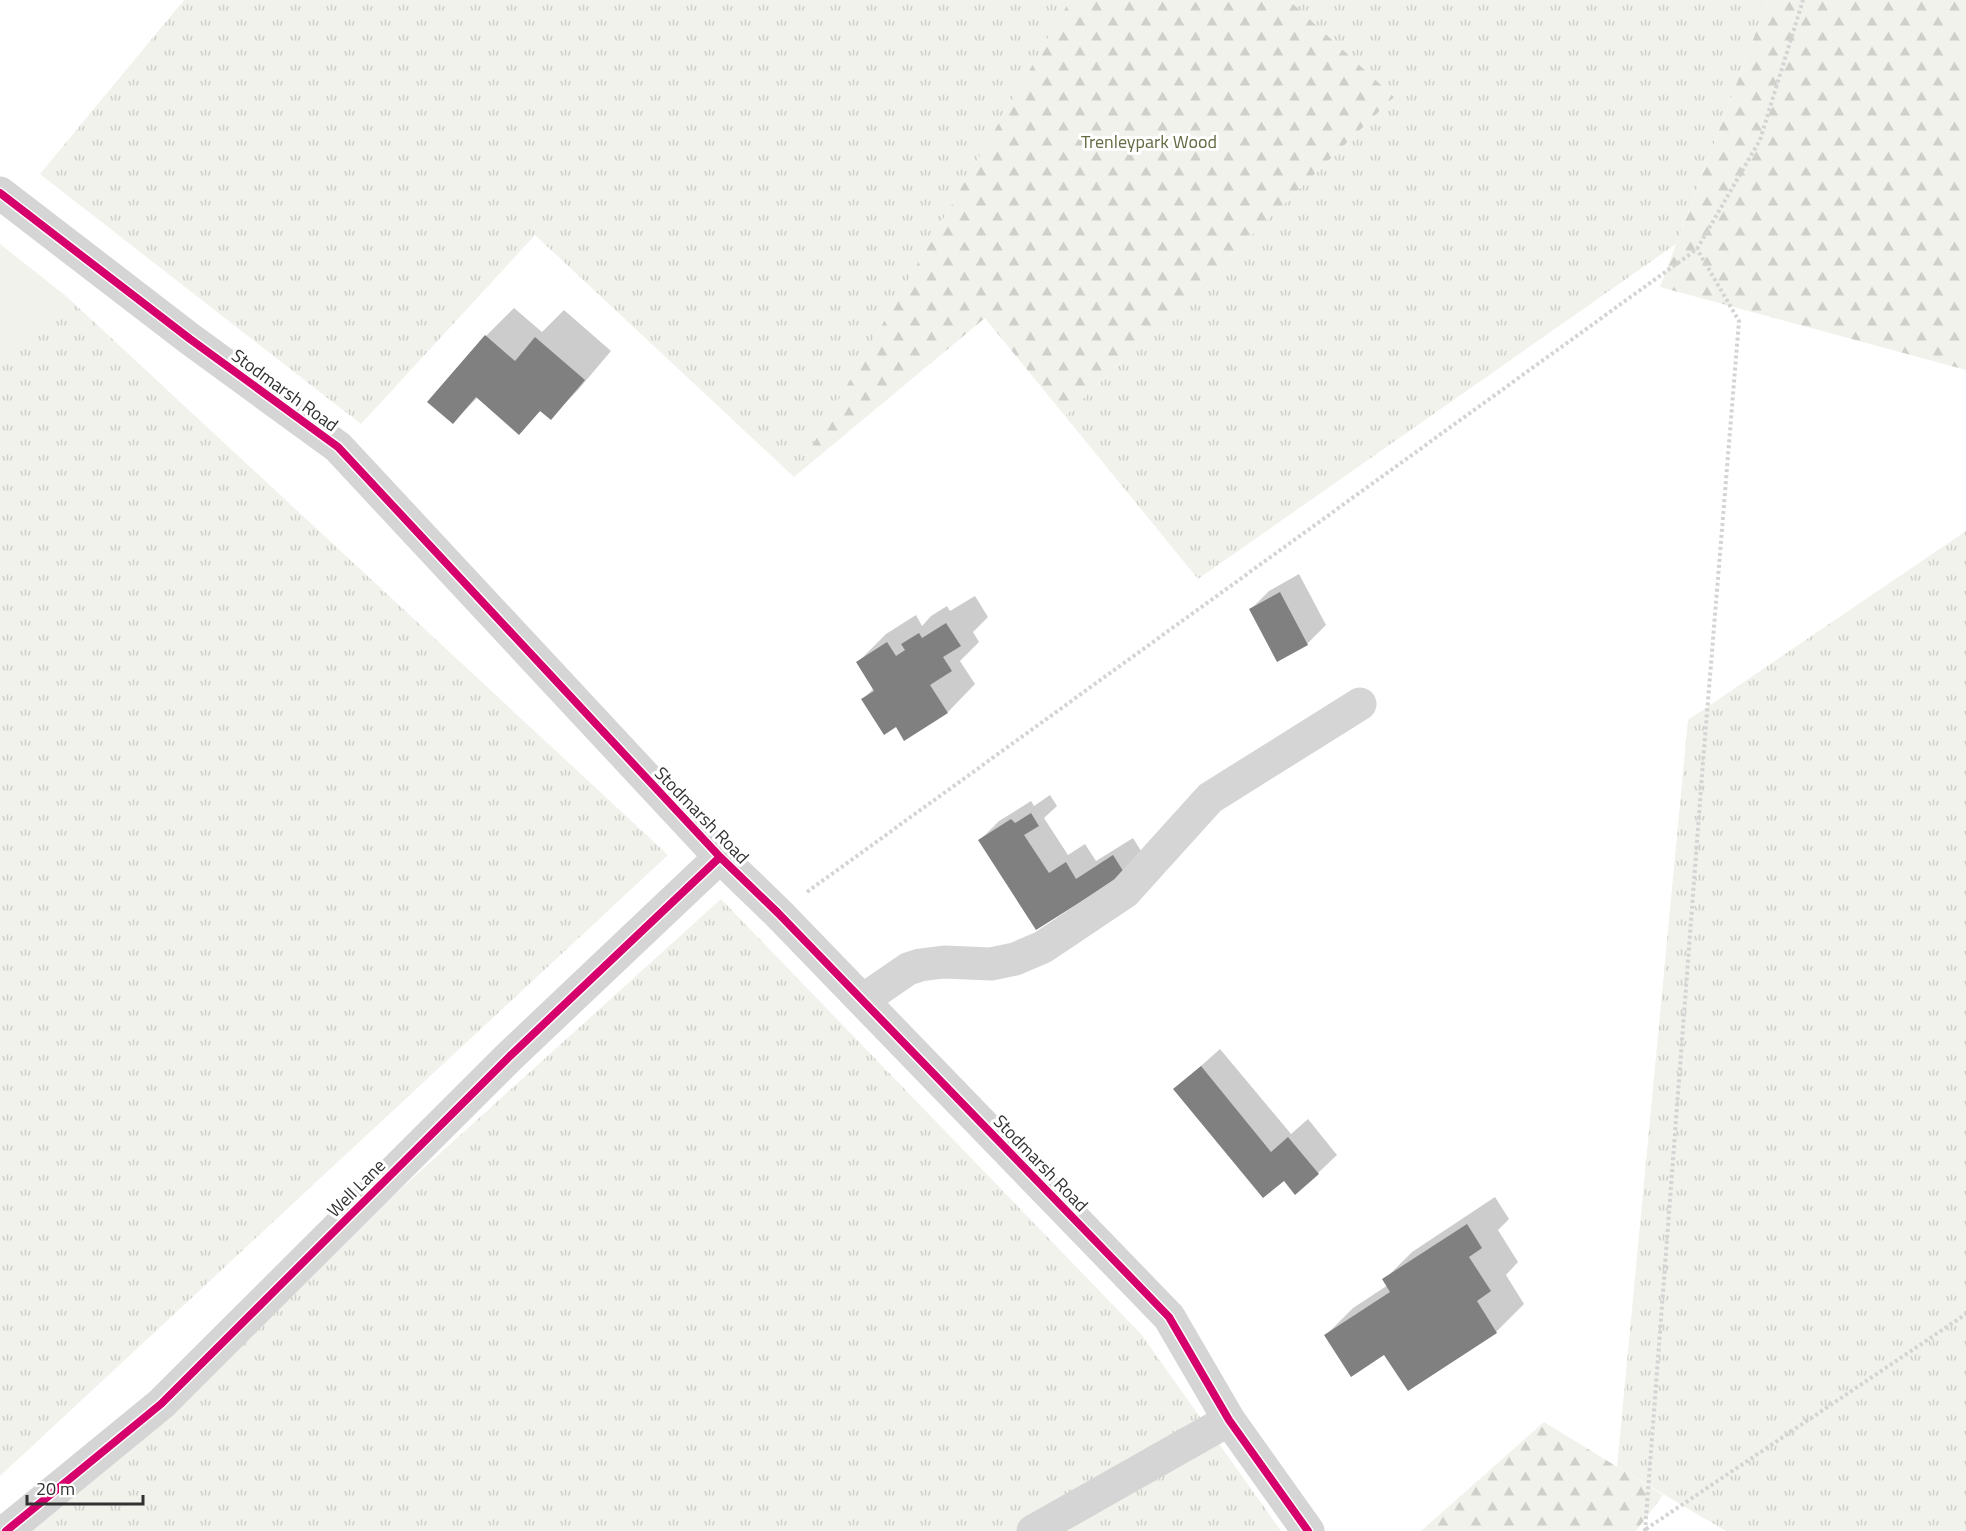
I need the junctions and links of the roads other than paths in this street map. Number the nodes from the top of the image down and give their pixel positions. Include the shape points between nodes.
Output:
1 (0, 193) edge
2 (1360, 704) dead end
3 (720, 857) junction
4 (863, 1000) junction
5 (1229, 1420) junction
6 (6, 1531) edge
7 (1033, 1531) edge
8 (1308, 1531) edge

1 - 3 street, Stodmarsh Road via 338,447
2 - 4 street via 1210,798 1125,892 1043,947 991,964 920,965
3 - 4 street, Stodmarsh Road
3 - 6 street, Well Lane via 510,1056 161,1404
4 - 5 street, Stodmarsh Road via 1169,1317
5 - 7 street
5 - 8 street, Stodmarsh Road

